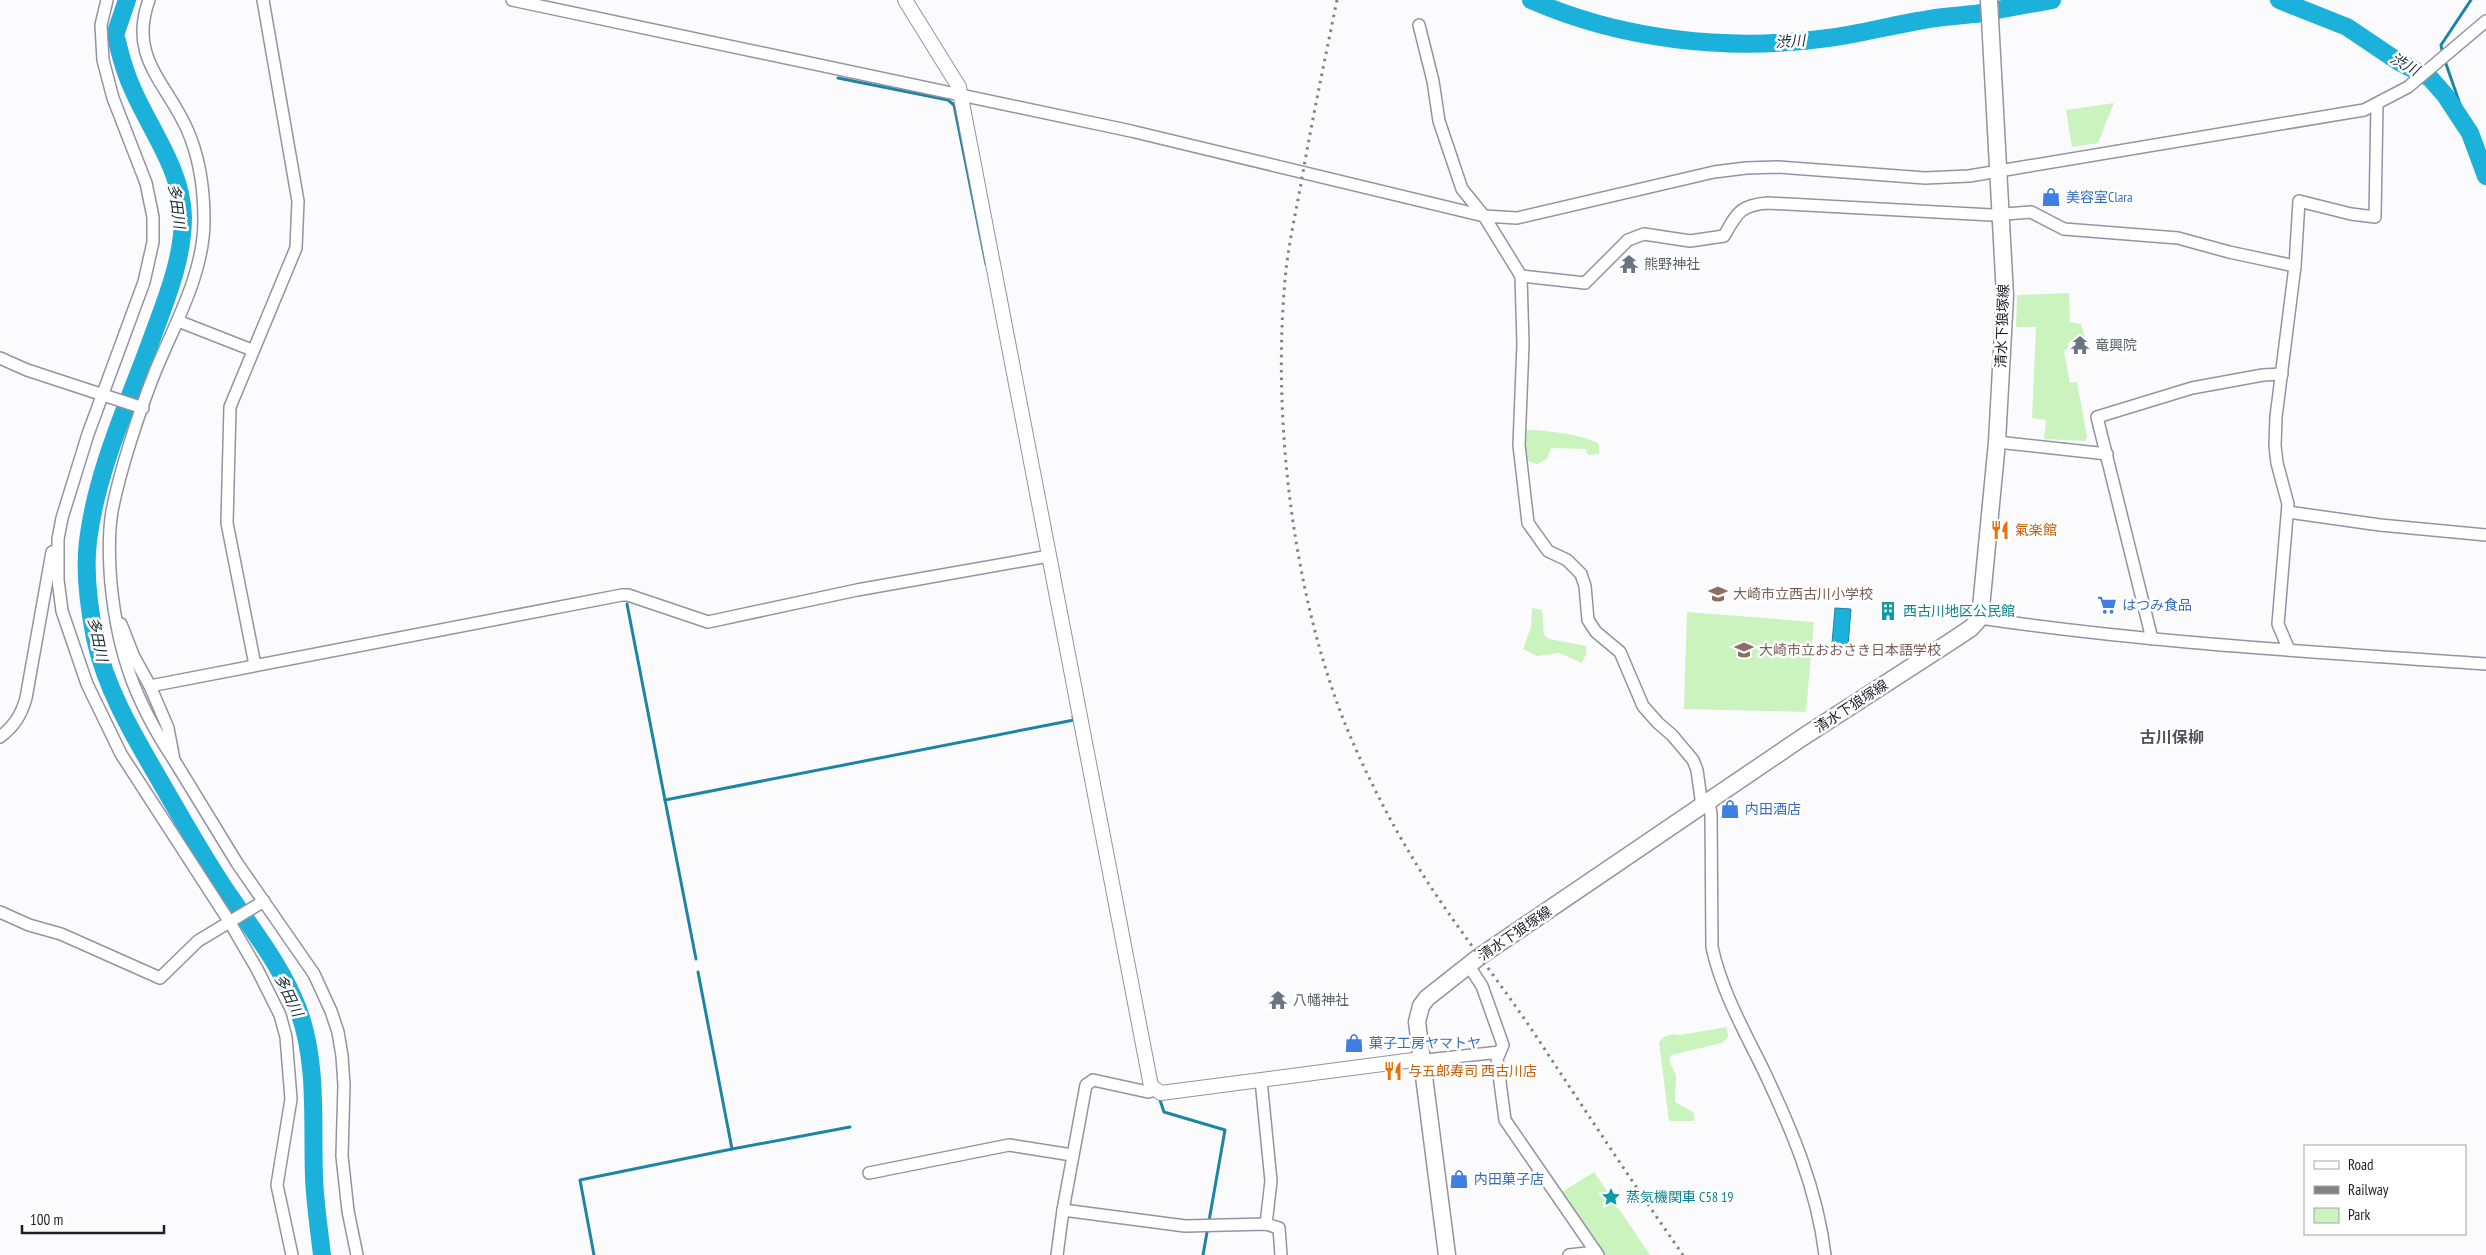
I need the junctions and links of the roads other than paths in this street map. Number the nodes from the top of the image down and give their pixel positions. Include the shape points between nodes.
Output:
1 (107, 0) edge
2 (149, 0) edge
3 (262, 0) edge
4 (512, 0) edge
5 (905, 0) edge
6 (1989, 0) edge
7 (2486, 21) edge
8 (1419, 25) dead end
9 (960, 93) junction
10 (2378, 104) junction
11 (1999, 172) junction
12 (1999, 213) junction
13 (1484, 216) junction
14 (2295, 266) junction
15 (1521, 276) junction
16 (178, 320) junction
17 (252, 350) junction
18 (0, 358) edge
19 (2282, 374) junction
20 (105, 397) junction
21 (140, 408) junction
22 (1997, 442) junction
23 (2106, 454) junction
24 (2288, 512) junction
25 (2486, 535) edge
26 (58, 539) junction
27 (1049, 556) junction
28 (113, 603) junction
29 (1980, 618) junction
30 (2152, 640) junction
31 (2289, 650) junction
32 (2486, 664) edge
33 (255, 666) junction
34 (150, 686) junction
35 (0, 737) edge
36 (174, 760) junction
37 (1709, 802) junction
38 (262, 902) junction
39 (0, 912) edge
40 (230, 920) junction
41 (1469, 966) junction
42 (1500, 1052) junction
43 (1421, 1059) junction
44 (1261, 1080) junction
45 (1155, 1090) junction
46 (1072, 1154) junction
47 (869, 1173) dead end
48 (1063, 1210) junction
49 (1266, 1224) junction
50 (1597, 1253) edge
51 (292, 1255) edge
52 (357, 1255) edge
53 (1057, 1255) edge
54 (1281, 1255) edge
55 (1446, 1255) edge
56 (1569, 1255) edge
57 (1825, 1255) edge

1 - 20 street via 101,25 105,73 146,183 153,228 148,268
2 - 16 street via 143,21 145,53 192,141 203,201 199,261
3 - 17 street via 299,216 296,248
4 - 9 street
5 - 9 street
6 - 11 main road, 清水下狼塚線
7 - 10 street via 2432,68
8 - 13 street via 1439,121 1462,190
9 - 13 street via 1325,176
9 - 27 street
10 - 11 street via 2364,110
10 - 14 street via 2374,217 2299,201
11 - 12 main road, 清水下狼塚線
11 - 13 street via 1925,178 1778,167 1746,168 1714,172 1517,218
12 - 14 street via 2031,212 2064,229 2178,238
12 - 15 street via 1828,204 1751,204 1736,215 1724,236 1690,242 1644,234 1628,240 1584,283
12 - 22 main road, 清水下狼塚線 via 2005,296
13 - 15 street
14 - 19 street
15 - 37 street via 1523,344 1519,445 1528,523 1548,551 1567,560 1581,574 1588,620 1596,632 1620,652 1644,706 1693,760 1698,770 1701,799
16 - 17 street
16 - 21 street
17 - 33 street via 230,407 227,522
18 - 20 street
19 - 23 street via 2192,388 2097,417
19 - 24 street via 2275,446
20 - 21 street
20 - 26 street via 68,495
21 - 28 street via 112,512
22 - 23 street
22 - 29 main road, 清水下狼塚線
23 - 30 street
24 - 25 street
24 - 31 street via 2278,624
26 - 35 street via 53,550 24,705 13,726
26 - 40 street via 62,611 87,684 121,754
27 - 33 street via 857,590 708,622 622,595
27 - 45 street via 1150,1086
28 - 34 street via 134,657
28 - 36 street via 130,681
29 - 30 street
29 - 37 main road, 清水下狼塚線 via 1971,628
30 - 31 street
31 - 32 street
33 - 34 street
34 - 36 street via 168,728
36 - 38 street
37 - 41 main road, 清水下狼塚線
37 - 57 street via 1714,958 1806,1167
38 - 40 street
38 - 52 street via 314,974 338,1032 344,1085 342,1156
39 - 40 street via 61,934 160,978 187,949
40 - 51 street via 272,996 286,1037 291,1099 277,1186
41 - 42 street via 1482,986 1503,1045
41 - 43 main road, 清水下狼塚線 via 1433,991 1421,1006 1416,1022
42 - 43 street
42 - 50 street via 1497,1059 1505,1120
43 - 44 street
43 - 55 main road, 清水下狼塚線
44 - 45 street via 1161,1093
44 - 49 street via 1271,1181
45 - 46 street via 1148,1092 1093,1080 1088,1082
46 - 47 street via 1009,1145
46 - 48 street
48 - 49 street via 1185,1226
48 - 53 street
49 - 54 street via 1279,1228
50 - 56 street

